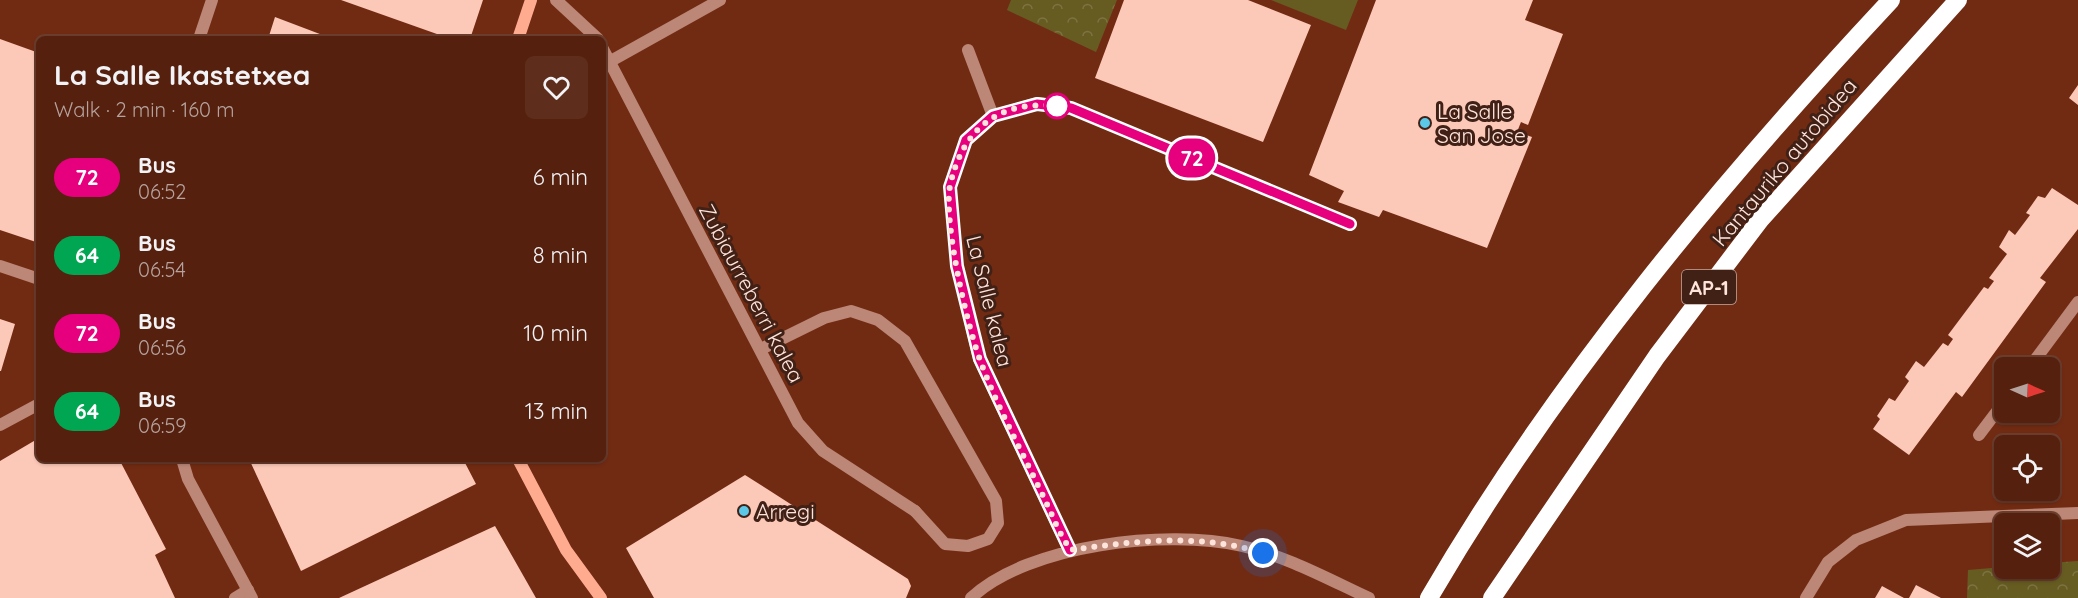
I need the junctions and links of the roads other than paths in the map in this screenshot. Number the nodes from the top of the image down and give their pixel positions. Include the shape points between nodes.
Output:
1 (212, 0) edge
2 (531, 0) edge
3 (556, 0) edge
4 (720, 0) edge
5 (1891, 0) edge
6 (1958, 0) edge
7 (200, 36) edge
8 (519, 36) edge
9 (595, 36) edge
10 (968, 50) dead end
11 (606, 56) edge
12 (609, 62) junction
13 (993, 116) junction
14 (1350, 224) dead end
15 (0, 267) edge
16 (36, 278) edge
17 (2078, 302) edge
18 (761, 349) junction
19 (2037, 357) edge
20 (36, 406) edge
21 (1994, 415) edge
22 (0, 425) edge
23 (1979, 435) dead end
24 (183, 462) edge
25 (520, 462) edge
26 (2078, 513) edge
27 (1070, 550) junction
28 (250, 594) edge
29 (235, 598) edge
30 (601, 598) edge
31 (971, 598) edge
32 (1369, 598) edge
33 (1429, 598) edge
34 (1492, 598) edge
35 (1806, 598) edge

1 - 7 street
2 - 8 street
3 - 9 street
4 - 12 street
5 - 33 highway, Kantauriko autobidea / AP-1 via 1714,201 1604,338 1518,458
6 - 34 highway, Kantauriko autobidea / AP-1 via 1760,220 1657,356
10 - 13 street
11 - 12 street, Zubiaurreberri kalea
12 - 18 street, Zubiaurreberri kalea
13 - 14 street, La Salle kalea via 1037,104 1071,108
13 - 27 street, La Salle kalea via 966,140 950,187 957,266 980,359
15 - 16 street
17 - 19 street
18 - 18 street, Zubiaurreberri kalea via 798,423 823,452 915,511 945,543 968,546 988,539 998,523 996,501 905,341 878,320 850,311 824,318
20 - 22 street
21 - 23 street
24 - 28 street via 188,479
25 - 30 street via 566,550
26 - 35 street via 1906,520 1856,540 1828,562
27 - 31 street via 1025,566
27 - 32 street via 1200,539 1243,546 1284,559
28 - 29 street

